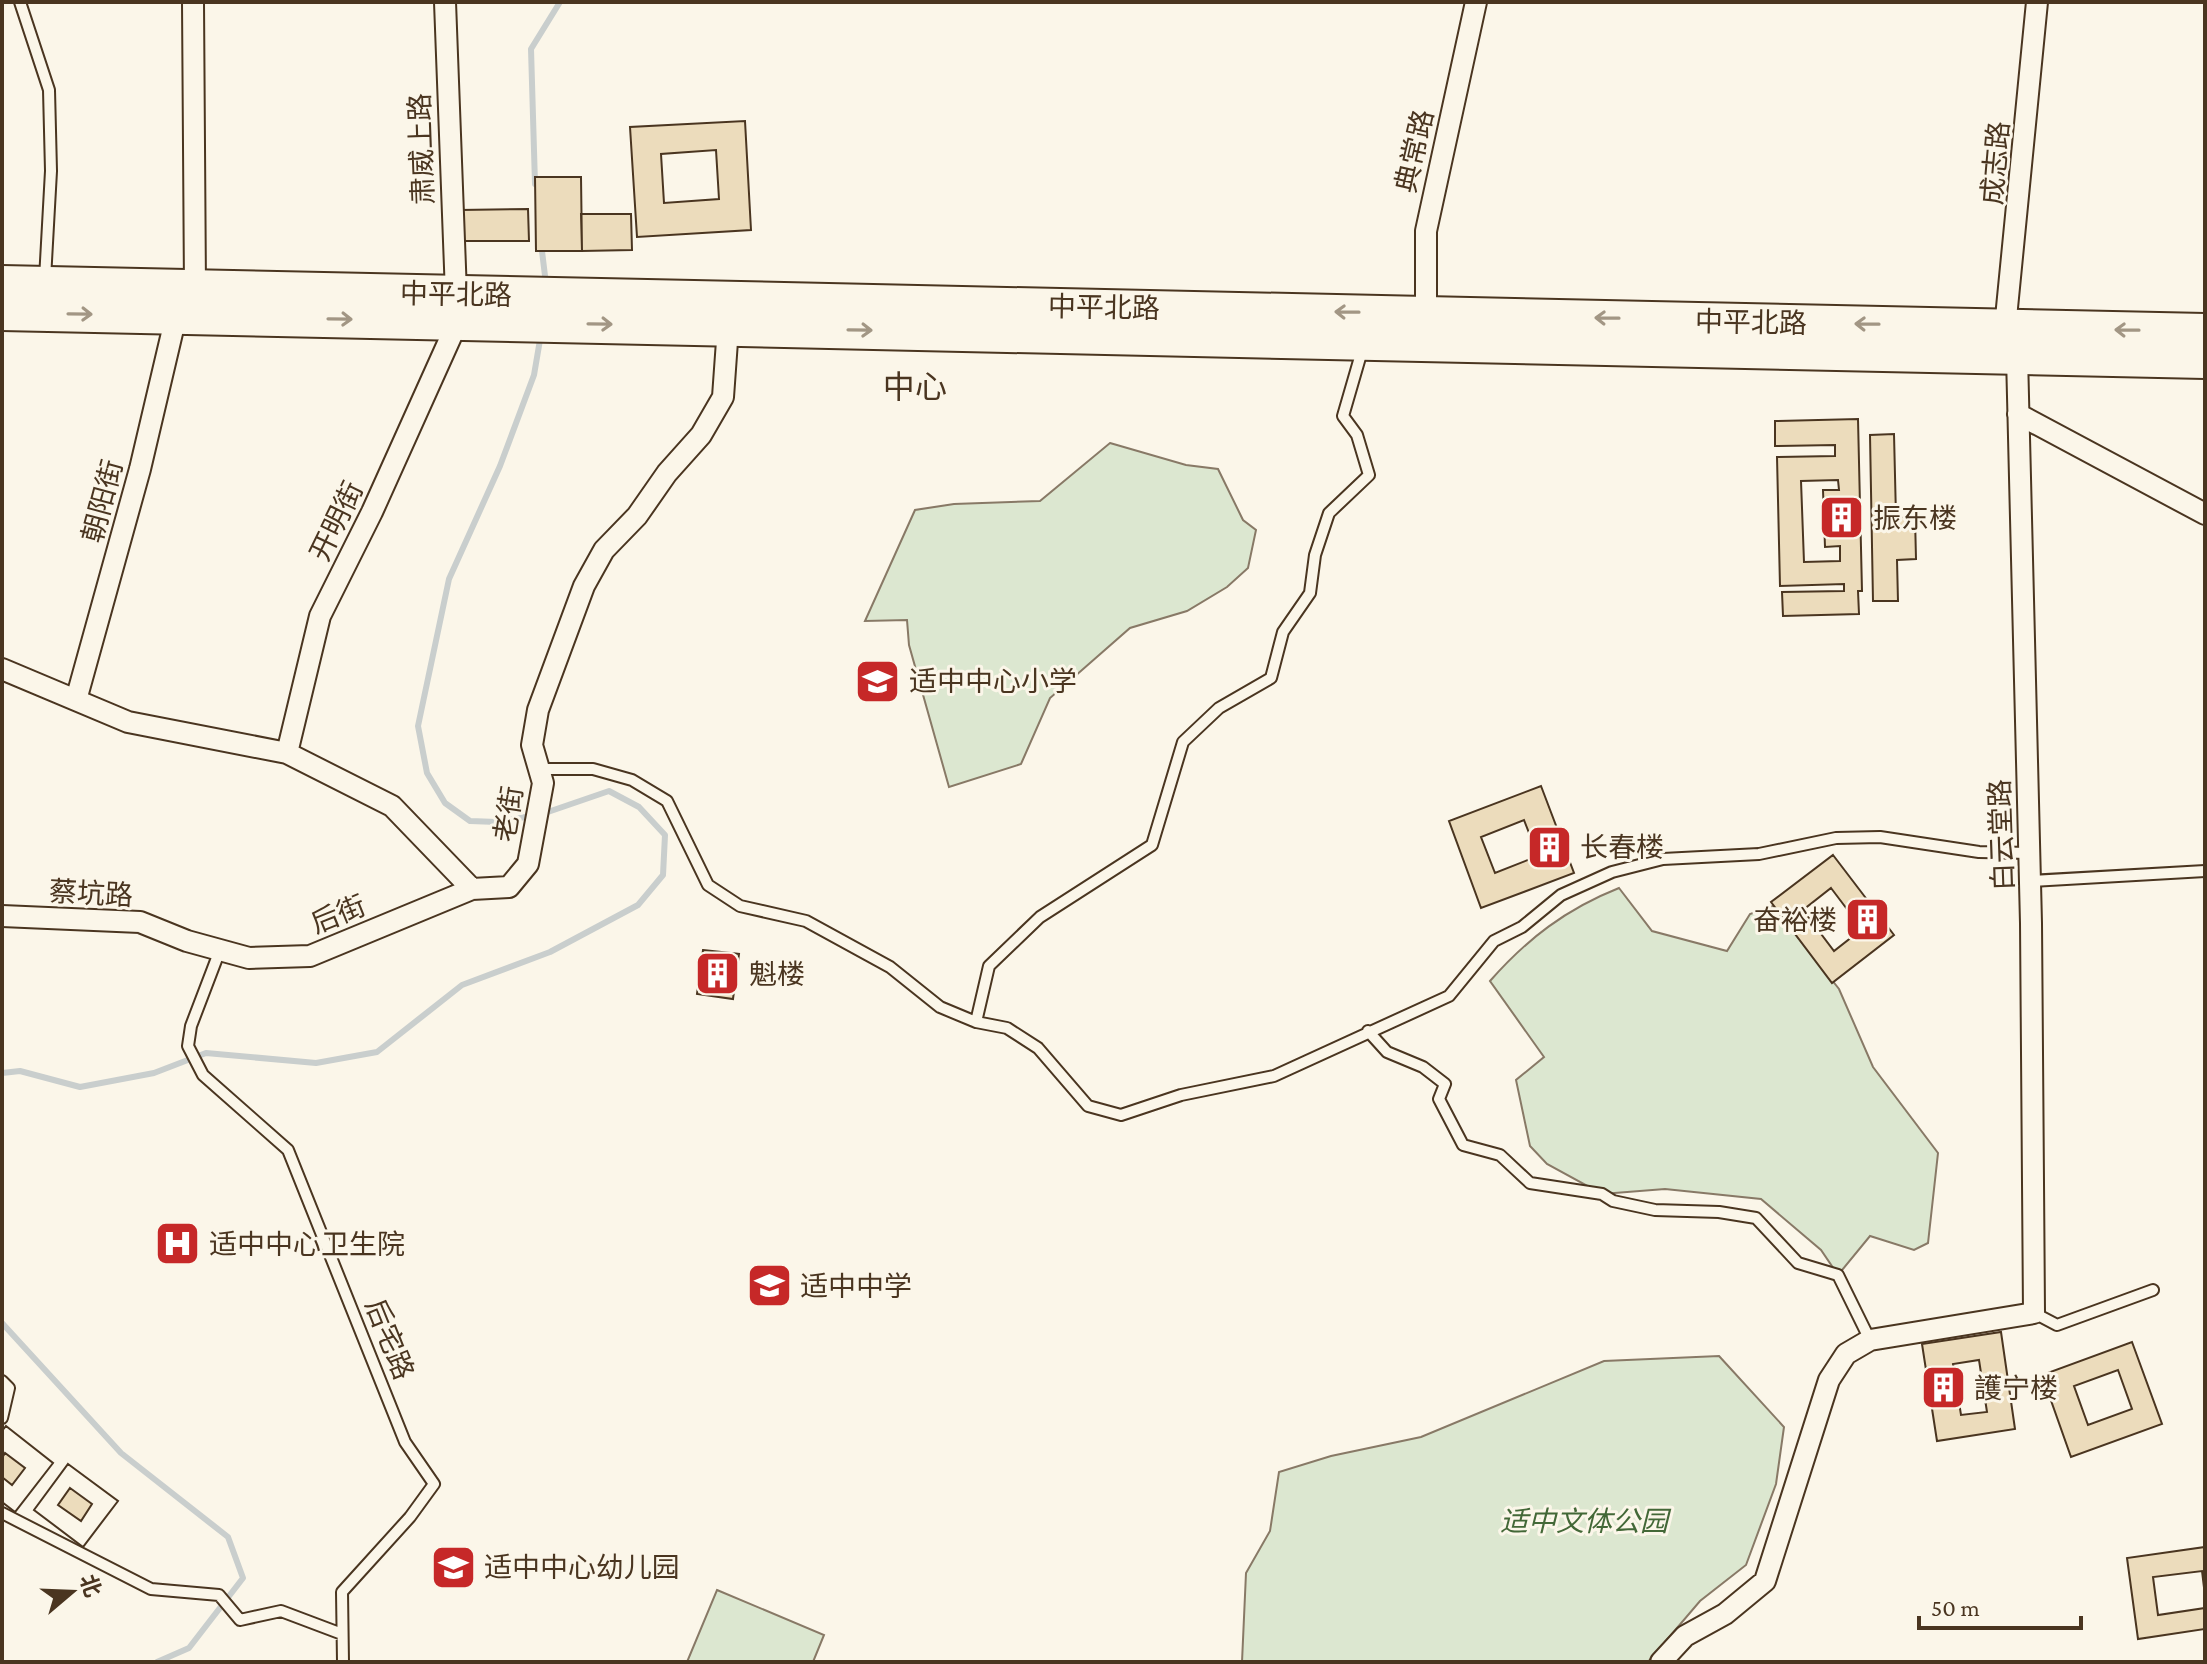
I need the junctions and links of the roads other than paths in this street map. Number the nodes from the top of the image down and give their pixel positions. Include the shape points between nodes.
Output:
1 (20, 2) edge
2 (193, 2) edge
3 (445, 2) edge
4 (1476, 2) edge
5 (2037, 2) edge
6 (2, 284) edge
7 (45, 285) junction
8 (186, 302) junction
9 (457, 308) junction
10 (2, 312) edge
11 (1426, 314) junction
12 (728, 327) junction
13 (2205, 332) edge
14 (1364, 341) junction
15 (2011, 342) junction
16 (2205, 360) edge
17 (2018, 414) junction
18 (2205, 514) edge
19 (2, 669) edge
20 (76, 700) junction
21 (287, 753) junction
22 (539, 769) junction
23 (2030, 853) junction
24 (2205, 871) edge
25 (2030, 881) junction
26 (472, 889) junction
27 (2, 916) edge
28 (220, 950) junction
29 (976, 1022) junction
30 (1368, 1031) junction
31 (2153, 1290) dead end
32 (2034, 1313) junction
33 (1870, 1340) junction
34 (2, 1381) edge
35 (2, 1418) edge
36 (2, 1513) edge
37 (342, 1634) junction
38 (343, 1662) edge
39 (1661, 1662) edge

1 - 7 lane via 50,101
2 - 8 street, 朝阳街
3 - 9 street, 肃威上路
4 - 11 street, 典常路 via 1426,231
5 - 15 street, 成志路
6 - 7 highway
7 - 8 highway
8 - 9 highway
10 -> 8 highway
8 - 20 street, 朝阳街
11 -> 9 highway, 中平北路
9 -> 12 highway
9 - 21 street, 开明街 via 372,512 320,616
15 -> 11 highway, 中平北路
12 -> 14 highway
12 - 22 street, 老街 via 723,397 701,435 604,550 584,586 538,710 532,745
13 -> 15 highway, 中平北路
14 - 15 highway
14 - 29 lane via 1343,416 1357,435 1369,475 1329,513 1310,593 1283,632 1271,678 1219,708 1183,742 1152,845 1052,909 989,966
15 - 16 highway
15 - 17 street, 白云堂路
17 - 18 street
17 - 23 street, 白云堂路
19 - 20 street
20 - 21 street via 128,722
21 - 26 street via 392,806
22 - 26 street, 老街 via 543,783 528,864 509,887
22 - 29 lane via 593,769 632,780 667,801 708,885 740,906 806,921 890,967 940,1007
23 - 25 street, 白云堂路
23 - 30 lane via 1979,852 1880,837 1836,838 1759,854 1710,854 1612,872 1561,895 1522,927 1494,941 1449,996
24 - 25 lane
25 - 32 street, 白云堂路
26 - 28 street, 后街 via 310,956 249,958
27 - 28 street, 蔡坑路 via 140,922
28 - 37 lane, 后宅路 via 188,1046 203,1075 288,1150 405,1442 434,1484 342,1592
29 - 30 lane via 1007,1028 1038,1048 1088,1106 1121,1115 1181,1095 1274,1076
30 - 33 lane via 1387,1052 1423,1067 1445,1084 1439,1099 1463,1145 1500,1155 1530,1183 1602,1194 1655,1210 1756,1218 1798,1263 1838,1275
31 - 32 lane via 2057,1325
32 - 33 street
33 - 39 street via 1846,1354 1833,1370 1765,1581 1725,1614 1685,1636
34 - 35 lane via 9,1388
36 - 37 lane via 151,1589 219,1595 240,1620 281,1611
37 - 38 lane, 后宅路

